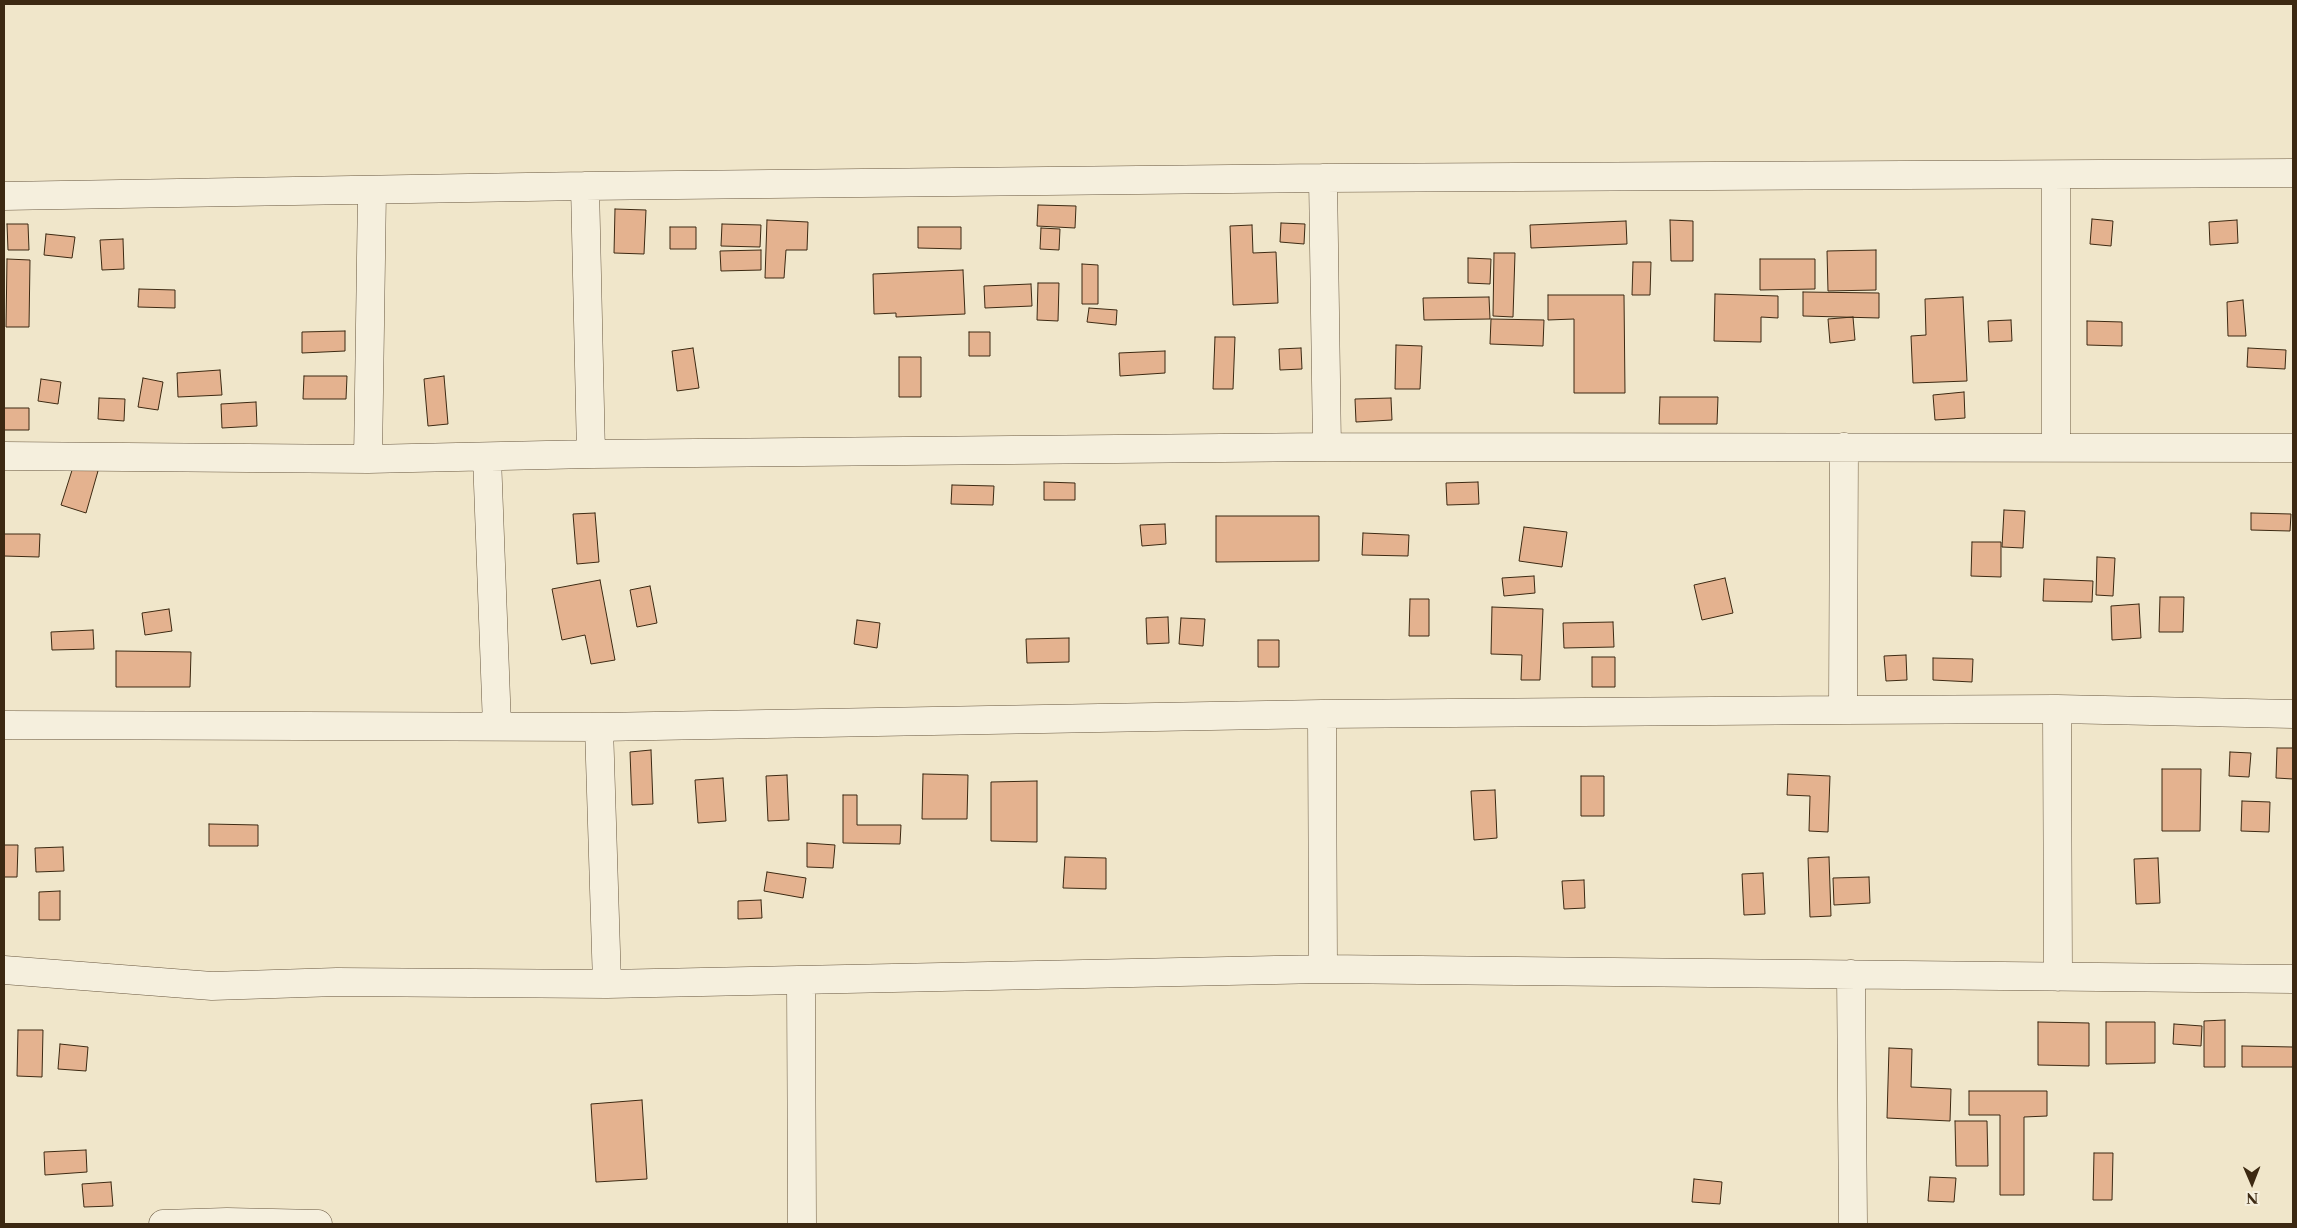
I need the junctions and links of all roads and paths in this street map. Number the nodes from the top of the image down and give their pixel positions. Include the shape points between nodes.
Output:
1 (2293, 173) edge
2 (2056, 175) junction
3 (1323, 178) junction
4 (585, 186) junction
5 (372, 191) junction
6 (4, 196) edge
7 (1844, 446) junction
8 (1327, 447) junction
9 (2056, 447) junction
10 (2293, 448) edge
11 (590, 454) junction
12 (4, 456) edge
13 (487, 456) junction
14 (368, 459) junction
15 (2057, 709) junction
16 (1842, 710) junction
17 (1322, 714) junction
18 (2293, 714) edge
19 (4, 725) edge
20 (498, 726) junction
21 (600, 727) junction
22 (1323, 969) junction
23 (4, 970) edge
24 (1851, 974) junction
25 (2058, 977) junction
26 (2293, 979) edge
27 (801, 980) junction
28 (607, 984) junction
29 (162, 1224) edge
30 (318, 1224) edge
31 (802, 1224) edge
32 (1853, 1224) edge

1 - 2 street
2 - 3 street
2 - 9 street
3 - 4 street
3 - 8 street
4 - 5 street
4 - 11 street
5 - 6 street
5 - 14 street
7 - 8 street
7 - 9 street
7 - 16 street
8 - 11 street
9 - 10 street
11 - 13 street
12 - 14 street
13 - 14 street
13 - 20 street
15 - 16 street
15 - 18 street
15 - 25 street
16 - 17 street
17 - 21 street
17 - 22 street
19 - 20 street
20 - 21 street
21 - 28 street
22 - 24 street
22 - 27 street
23 - 28 street via 212,986 337,982
24 - 25 street
24 - 32 street
25 - 26 street
27 - 28 street
27 - 31 street
29 - 30 street

